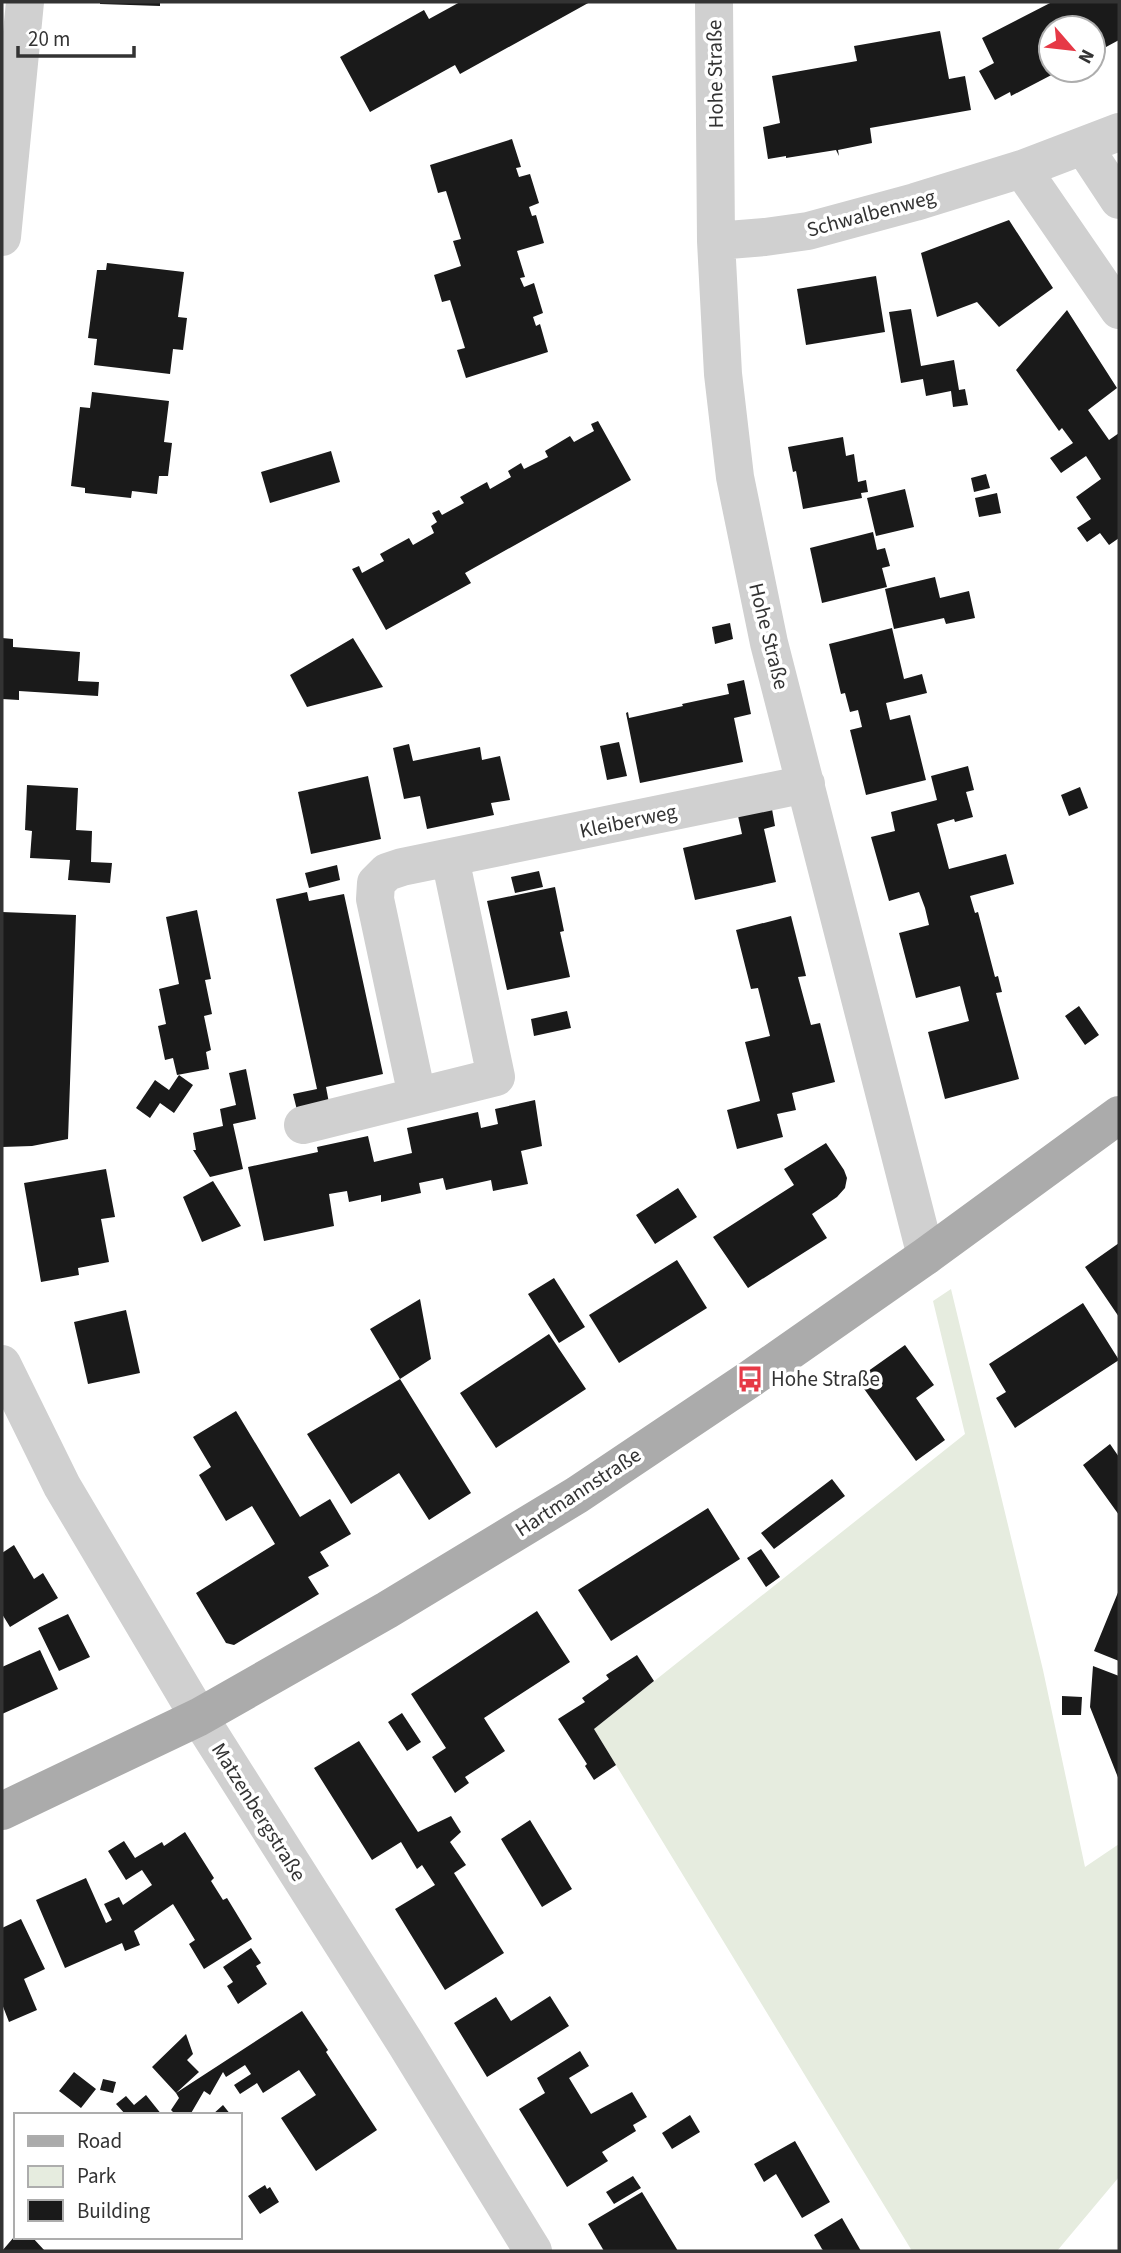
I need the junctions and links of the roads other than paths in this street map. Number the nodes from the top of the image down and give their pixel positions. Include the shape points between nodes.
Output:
1 (24, 2) edge
2 (714, 2) edge
3 (1119, 132) edge
4 (1084, 146) junction
5 (1022, 169) junction
6 (1119, 200) edge
7 (2, 237) edge
8 (716, 241) junction
9 (1119, 310) edge
10 (806, 784) junction
11 (450, 858) junction
12 (417, 1096) junction
13 (1119, 1115) edge
14 (303, 1125) dead end
15 (926, 1256) junction
16 (2, 1364) edge
17 (199, 1717) junction
18 (2, 1811) edge
19 (533, 2251) edge

1 - 7 street
2 - 8 street, Hohe Straße
3 - 4 street, Schwalbenweg
4 - 5 street, Schwalbenweg
4 - 6 street
5 - 8 street, Schwalbenweg via 808,231
5 - 9 street
8 - 10 street, Hohe Straße via 723,374 735,477 769,643
10 - 11 street, Kleiberweg
10 - 15 street, Hohe Straße
11 - 12 street, Kleiberweg via 387,872 376,883 378,918
11 - 12 street via 496,1077
12 - 14 street
13 - 15 main road, Hartmannstraße
15 - 17 main road, Hartmannstraße via 577,1495
16 - 17 street, Matzenbergstraße via 62,1486
17 - 18 main road, Hartmannstraße
17 - 19 street, Matzenbergstraße

